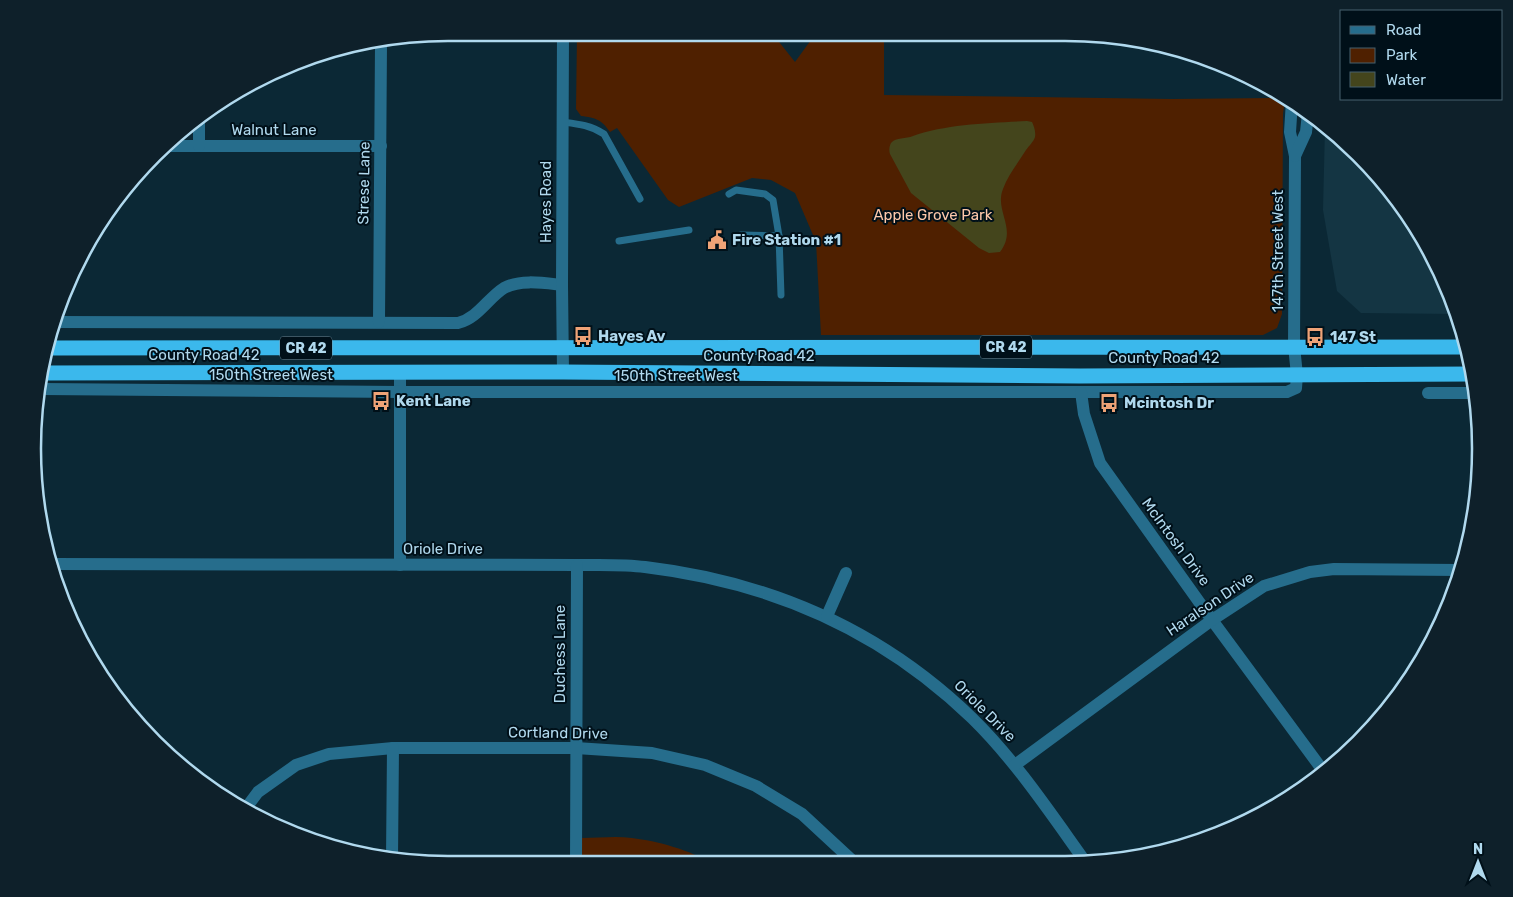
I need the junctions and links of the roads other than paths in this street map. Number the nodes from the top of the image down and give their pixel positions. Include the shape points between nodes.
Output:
1 (563, 41) edge
2 (381, 47) edge
3 (1291, 110) edge
4 (562, 122) junction
5 (1307, 122) edge
6 (199, 127) edge
7 (176, 146) edge
8 (199, 146) junction
9 (381, 146) junction
10 (1295, 156) junction
11 (729, 194) dead end
12 (640, 199) dead end
13 (689, 230) dead end
14 (742, 235) dead end
15 (780, 236) junction
16 (619, 241) dead end
17 (562, 285) junction
18 (781, 295) dead end
19 (62, 322) edge
20 (379, 322) junction
21 (1294, 346) junction
22 (563, 347) junction
23 (1459, 347) edge
24 (54, 348) edge
25 (400, 372) junction
26 (563, 372) junction
27 (48, 373) edge
28 (1465, 374) edge
29 (1297, 375) junction
30 (46, 389) edge
31 (400, 392) junction
32 (1081, 392) junction
33 (1428, 392) dead end
34 (1468, 392) edge
35 (58, 564) edge
36 (400, 565) junction
37 (577, 565) junction
38 (1453, 570) edge
39 (846, 573) dead end
40 (827, 616) junction
41 (1212, 620) junction
42 (393, 748) junction
43 (576, 748) junction
44 (1015, 765) junction
45 (1320, 766) edge
46 (249, 803) edge
47 (392, 852) edge
48 (1081, 855) edge
49 (576, 856) edge
50 (847, 856) edge

1 - 4 street, Hayes Road
2 - 9 street, Strese Lane
3 - 10 street, 147th Street West via 1290,132
4 - 12 lane via 584,124 604,134
4 - 17 street, Hayes Road
5 - 10 street, 147th Street West
6 - 8 street
7 - 8 street, Walnut Lane
8 - 9 street, Walnut Lane
9 - 20 street, Strese Lane
10 - 21 street, 147th Street West
11 - 15 lane via 736,190 755,192 773,200
13 - 16 lane
14 - 15 lane
15 - 18 lane
17 - 20 street via 517,284 505,288 467,321 458,323
17 - 22 street, Hayes Road
19 - 20 street
21 - 22 highway, County Road 42 / CR 42
21 - 23 highway, County Road 42 / CR 42
21 - 29 street, 147th Street West
22 - 24 highway, County Road 42 / CR 42
22 - 26 street, Hayes Road
25 - 26 highway, County Road 42 / CR 42
25 - 27 highway, County Road 42 / CR 42
25 - 31 street
26 - 29 highway, County Road 42 / CR 42
28 - 29 highway, County Road 42 / CR 42
29 - 32 street, 150th Street West via 1296,388 1287,392
30 - 31 street, 150th Street West
31 - 32 street, 150th Street West
31 - 36 street
32 - 41 street, McIntosh Drive via 1084,414 1100,463
33 - 34 street
35 - 36 street, Oriole Drive
36 - 37 street, Oriole Drive
37 - 40 street, Oriole Drive via 643,566 707,576 770,594
37 - 43 street, Duchess Lane
38 - 41 street, Haralson Drive via 1334,569 1310,572 1264,586
39 - 40 street
40 - 44 street, Oriole Drive via 878,644 931,682 973,719
41 - 44 street, Haralson Drive
41 - 45 street, McIntosh Drive
42 - 43 street, Cortland Drive
42 - 46 street, Cortland Drive via 329,754 296,765 258,792
42 - 47 street
43 - 49 street, Duchess Lane
43 - 50 street, Cortland Drive via 652,753 705,765 756,786 802,814
44 - 48 street, Oriole Drive

